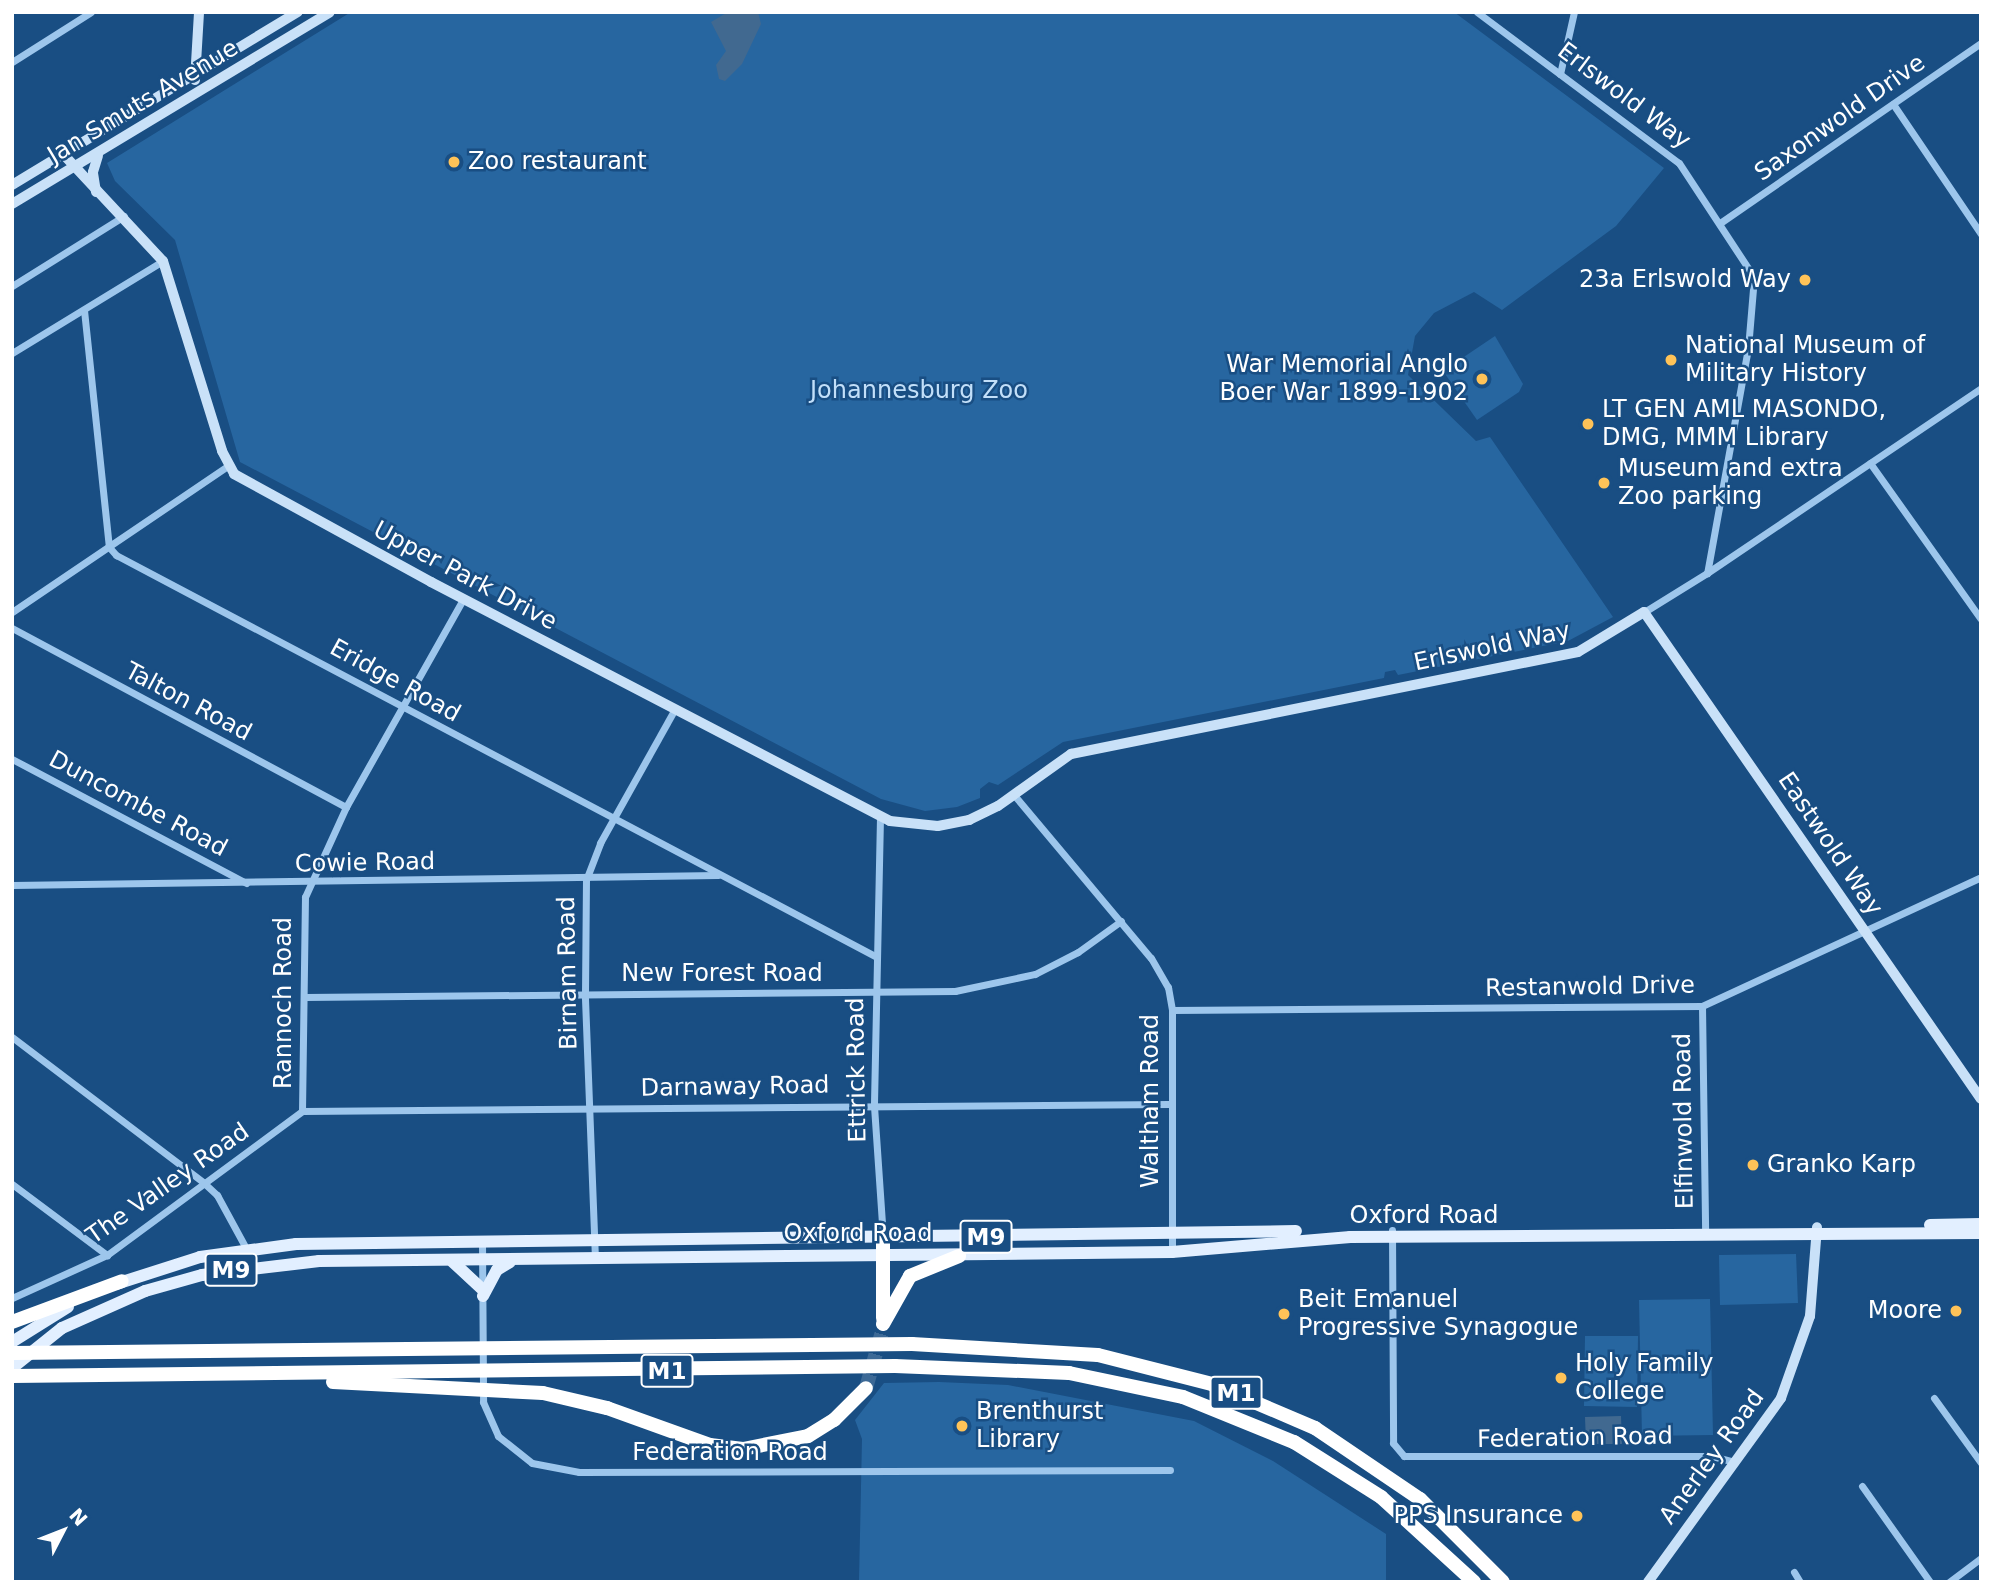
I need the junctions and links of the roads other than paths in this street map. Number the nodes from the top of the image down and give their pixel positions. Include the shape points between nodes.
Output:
1 (91, 12) edge
2 (199, 12) edge
3 (298, 12) edge
4 (330, 12) edge
5 (1477, 12) edge
6 (1574, 12) edge
7 (1981, 43) edge
8 (196, 49) junction
9 (218, 61) junction
10 (12, 62) edge
11 (1560, 74) junction
12 (195, 76) junction
13 (197, 93) junction
14 (1893, 104) junction
15 (64, 155) junction
16 (98, 156) junction
17 (73, 170) junction
18 (12, 185) edge
19 (96, 192) junction
20 (12, 204) edge
21 (124, 216) junction
22 (1720, 223) junction
23 (1981, 234) edge
24 (163, 261) junction
25 (12, 286) edge
26 (84, 310) junction
27 (12, 354) edge
28 (1981, 388) edge
29 (1870, 463) junction
30 (228, 466) junction
31 (109, 547) junction
32 (1707, 573) junction
33 (463, 599) junction
34 (12, 612) edge
35 (1644, 612) junction
36 (1981, 619) edge
37 (12, 628) edge
38 (403, 707) junction
39 (676, 709) junction
40 (12, 759) edge
41 (1014, 795) junction
42 (346, 807) junction
43 (880, 817) junction
44 (614, 818) junction
45 (718, 875) junction
46 (1981, 877) edge
47 (586, 880) junction
48 (246, 883) junction
49 (309, 884) junction
50 (12, 885) edge
51 (1121, 921) junction
52 (1863, 930) junction
53 (875, 956) junction
54 (875, 993) junction
55 (584, 995) junction
56 (305, 997) junction
57 (1702, 1006) junction
58 (1172, 1010) junction
59 (12, 1037) edge
60 (1981, 1099) edge
61 (1169, 1104) junction
62 (874, 1105) junction
63 (591, 1109) junction
64 (302, 1111) junction
65 (204, 1183) junction
66 (12, 1184) edge
67 (1981, 1224) edge
68 (1817, 1230) junction
69 (1705, 1231) junction
70 (1981, 1233) edge
71 (1171, 1234) junction
72 (1392, 1234) junction
73 (883, 1238) junction
74 (482, 1241) junction
75 (594, 1241) junction
76 (247, 1250) junction
77 (1172, 1252) junction
78 (883, 1254) junction
79 (107, 1255) junction
80 (959, 1256) junction
81 (595, 1259) junction
82 (450, 1260) junction
83 (483, 1262) junction
84 (511, 1262) junction
85 (122, 1281) junction
86 (483, 1293) junction
87 (12, 1297) edge
88 (12, 1322) edge
89 (12, 1342) edge
90 (12, 1353) edge
91 (12, 1368) edge
92 (12, 1376) edge
93 (455, 1381) junction
94 (866, 1388) tunnel mouth
95 (1934, 1398) dead end
96 (1735, 1461) junction
97 (1981, 1463) edge
98 (1170, 1470) dead end
99 (1862, 1486) dead end
100 (1981, 1558) edge
101 (1794, 1572) dead end
102 (1474, 1582) edge
103 (1503, 1582) edge
104 (1647, 1582) edge
105 (1800, 1582) edge
106 (1930, 1582) edge
107 (1949, 1582) edge

1 - 10 street
2 - 8 main road
3 - 9 main road, Jan Smuts Avenue
4 - 13 main road, Jan Smuts Avenue
5 - 11 street, Erlswold Way
6 - 11 street
7 - 14 street, Saxonwold Drive
8 - 9 main road
8 - 12 main road
9 - 12 main road, Jan Smuts Avenue
11 - 22 street, Erlswold Way via 1679,163
12 - 13 main road
12 - 15 main road, Jan Smuts Avenue
13 - 16 main road, Jan Smuts Avenue
14 - 22 street, Saxonwold Drive
14 - 23 street
15 - 17 main road
15 - 18 main road, Jan Smuts Avenue
16 - 17 main road, Jan Smuts Avenue
16 - 19 main road via 93,172
17 - 19 main road
17 - 20 main road, Jan Smuts Avenue
19 - 21 main road
21 - 24 main road
21 - 25 street
22 - 32 street, Erlswold Way via 1751,271 1755,290
24 - 26 street
24 - 30 main road
26 - 27 street
26 - 31 street
28 - 29 street
29 - 32 street
29 - 36 street
30 - 31 street
30 - 33 main road, Upper Park Drive via 241,480 283,504
31 - 34 street
31 - 38 street, Eridge Road via 131,564
32 - 35 street, Erlswold Way
33 - 38 street, Rannoch Road
33 - 39 main road, Upper Park Drive
35 - 41 main road, Erlswold Way via 1578,652 1070,754
35 - 52 main road, Eastwold Way
37 - 42 street, Talton Road
38 - 42 street, Rannoch Road
38 - 44 street, Eridge Road
39 - 43 main road, Upper Park Drive
39 - 44 street, Birnam Road
40 - 48 street, Duncombe Road
41 - 43 main road, Upper Park Drive via 983,814 948,825 922,827
41 - 51 street, Waltham Road
42 - 49 street, Rannoch Road
43 - 53 street, Ettrick Road
44 - 45 street, Eridge Road
44 - 47 street, Birnam Road
45 - 47 street, Cowie Road
45 - 53 street, Eridge Road
46 - 52 street, Restanwold Drive
47 - 49 street, Cowie Road
47 - 55 street, Birnam Road
48 - 49 street, Cowie Road
48 - 50 street, Cowie Road
49 - 56 street, Rannoch Road via 303,918
51 - 54 street, New Forest Road via 1078,952 1014,981 956,991
51 - 58 street, Waltham Road via 1158,968
52 - 57 street, Restanwold Drive
52 - 60 main road, Eastwold Way
53 - 54 street, Ettrick Road
54 - 55 street, New Forest Road
54 - 62 street, Ettrick Road
55 - 56 street, New Forest Road
55 - 63 street, Birnam Road
56 - 64 street, Rannoch Road
57 - 58 street, Restanwold Drive
57 - 69 street, Elfinwold Road
58 - 61 street, Waltham Road
59 - 65 street
61 - 62 street, Darnaway Road
61 - 71 street, Waltham Road
62 - 63 street, Darnaway Road
62 - 73 street, Ettrick Road
63 - 64 street, Darnaway Road
63 - 75 street, Birnam Road
64 - 65 street, The Valley Road
65 - 76 street via 217,1195
65 - 79 street, The Valley Road
66 - 79 street
67 - 68 main road, Oxford Road / M9
68 - 69 main road, Oxford Road / M9
68 - 70 main road, Oxford Road / M9
68 - 96 main road, Anerley Road via 1812,1303 1798,1357 1774,1411
69 - 72 main road, Oxford Road / M9
71 - 72 main road, Oxford Road / M9
71 - 73 main road, Oxford Road / M9
71 - 77 street, Waltham Road
72 - 77 main road, Oxford Road / M9
72 - 96 street, Federation Road via 1393,1444 1400,1454 1414,1459 1690,1455
73 - 75 main road, Oxford Road / M9
73 - 78 highway
74 - 75 main road, Oxford Road / M9
74 - 76 main road, Oxford Road / M9 via 296,1244
74 - 83 street, Federation Road
75 - 81 street, Birnam Road
76 - 85 main road, Oxford Road / M9 via 162,1266
77 - 80 main road, Oxford Road / M9
78 - 80 main road, Oxford Road / M9
78 - 80 highway via 882,1328 909,1276
78 - 81 main road, Oxford Road / M9
79 - 87 street, The Valley Road
81 - 84 main road, Oxford Road / M9
82 - 83 main road, Oxford Road / M9
82 - 86 main road via 469,1272
82 - 91 main road, Oxford Road / M9 via 319,1261 250,1267 171,1282 62,1328
83 - 84 main road, Oxford Road / M9
83 - 86 street, Federation Road
84 - 86 main road via 492,1276
85 - 88 highway
85 - 89 main road, Oxford Road / M9 via 45,1318
86 - 98 street, Federation Road via 486,1412 509,1448 532,1463 579,1472
90 - 103 highway, M1 via 912,1344 1098,1355 1190,1376 1315,1428 1385,1473 1443,1520
92 - 93 highway, M1 via 287,1375
93 - 94 highway via 571,1398 710,1445 743,1450 808,1436 834,1420
93 - 102 highway, M1 via 503,1373 895,1366 1010,1368 1095,1377 1155,1389 1240,1417 1314,1453 1419,1527
95 - 97 street
96 - 104 main road, Anerley Road
99 - 106 street
100 - 107 street
101 - 105 street

